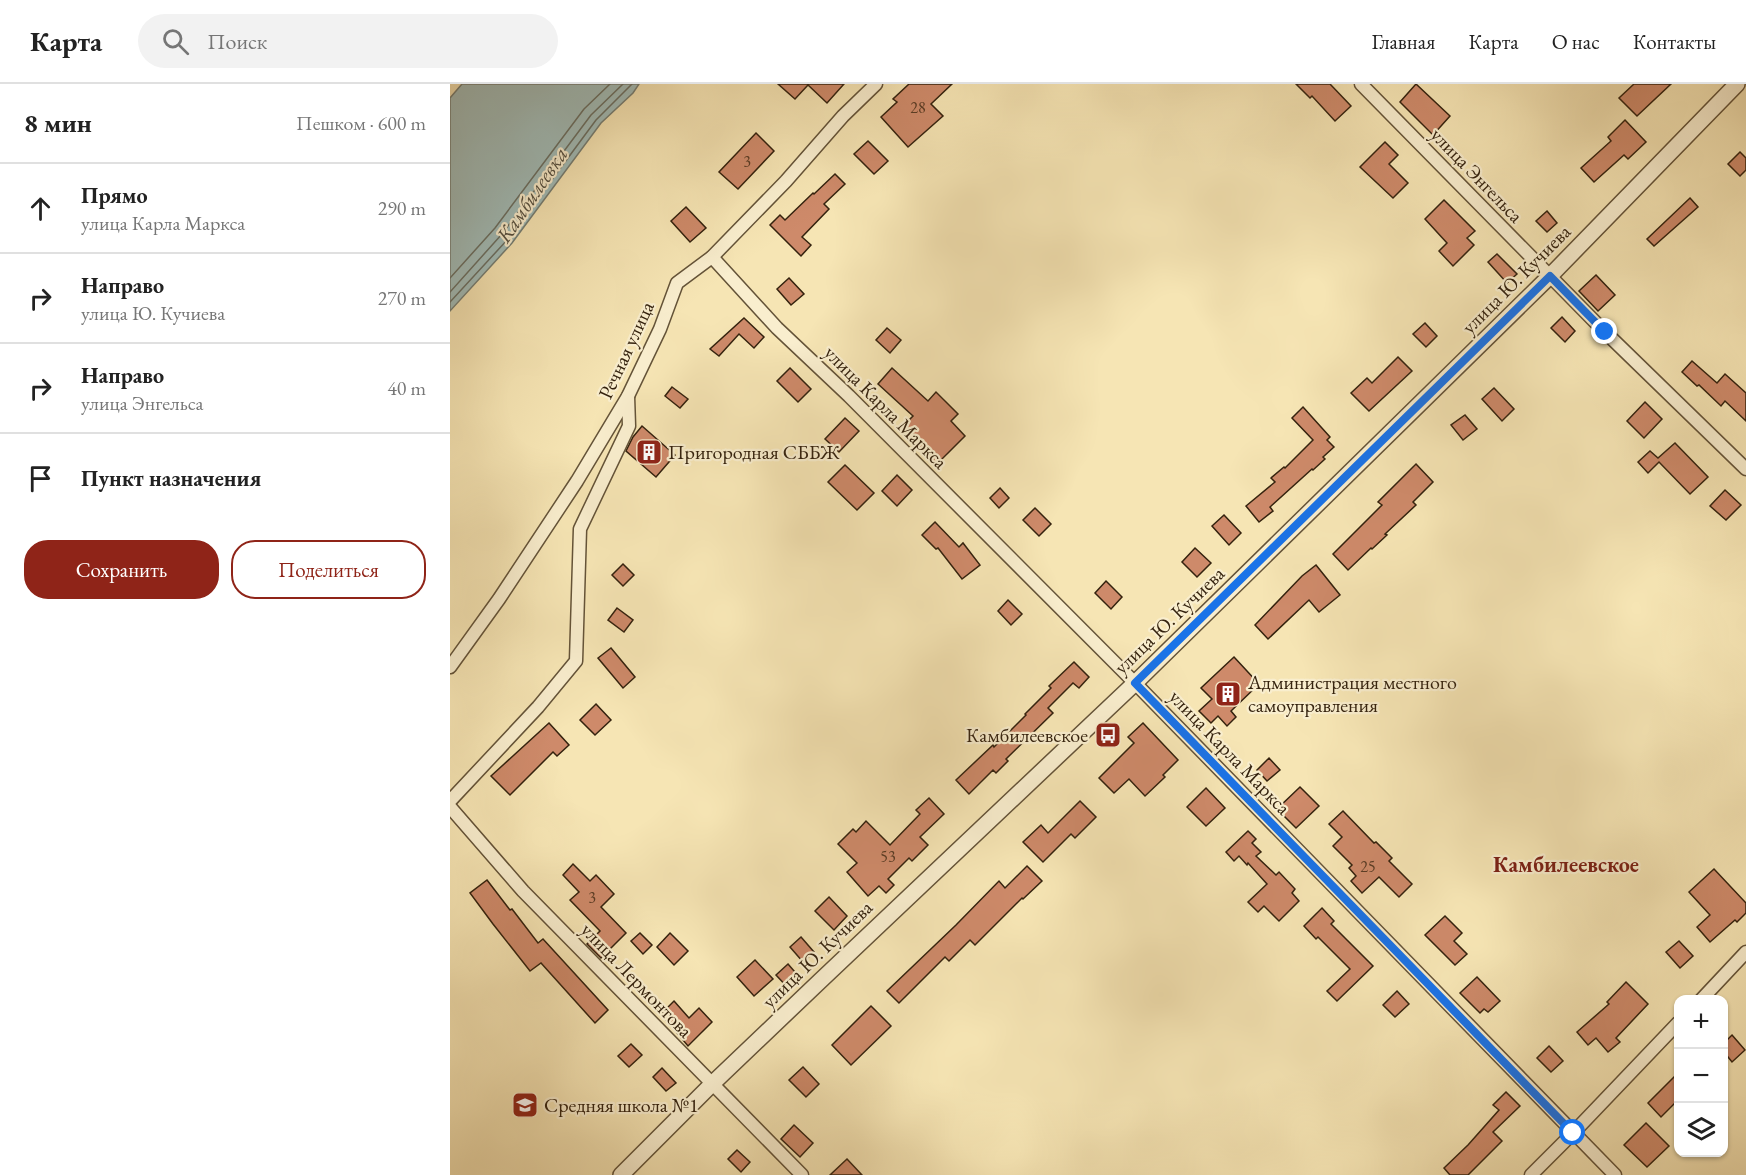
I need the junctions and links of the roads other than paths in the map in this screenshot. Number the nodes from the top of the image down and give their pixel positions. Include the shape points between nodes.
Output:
1 (876, 84) edge
2 (1361, 84) edge
3 (1737, 84) edge
4 (712, 258) junction
5 (1550, 276) junction
6 (628, 396) junction
7 (1746, 470) edge
8 (450, 668) edge
9 (1135, 683) junction
10 (450, 801) edge
11 (450, 807) edge
12 (1746, 952) edge
13 (1705, 995) edge
14 (1674, 1027) edge
15 (712, 1084) junction
16 (1573, 1133) junction
17 (621, 1175) edge
18 (802, 1175) edge
19 (1531, 1175) edge
20 (1615, 1175) edge

1 - 4 street, Речная улица
2 - 5 street, улица Энгельса
3 - 5 street, улица Ю. Кучиева
4 - 6 street, Речная улица via 677,283
4 - 9 street, улица Карла Маркса via 777,328
5 - 7 street, улица Энгельса
5 - 9 street, улица Ю. Кучиева
6 - 8 street, Речная улица via 570,491
6 - 10 street via 629,426 580,529 576,661
9 - 15 street, улица Ю. Кучиева
9 - 16 street, улица Карла Маркса
11 - 15 street, улица Лермонтова via 523,891
12 - 13 street
14 - 16 street
15 - 17 street, улица Ю. Кучиева
15 - 18 street, улица Лермонтова
16 - 19 street
16 - 20 street, улица Карла Маркса

